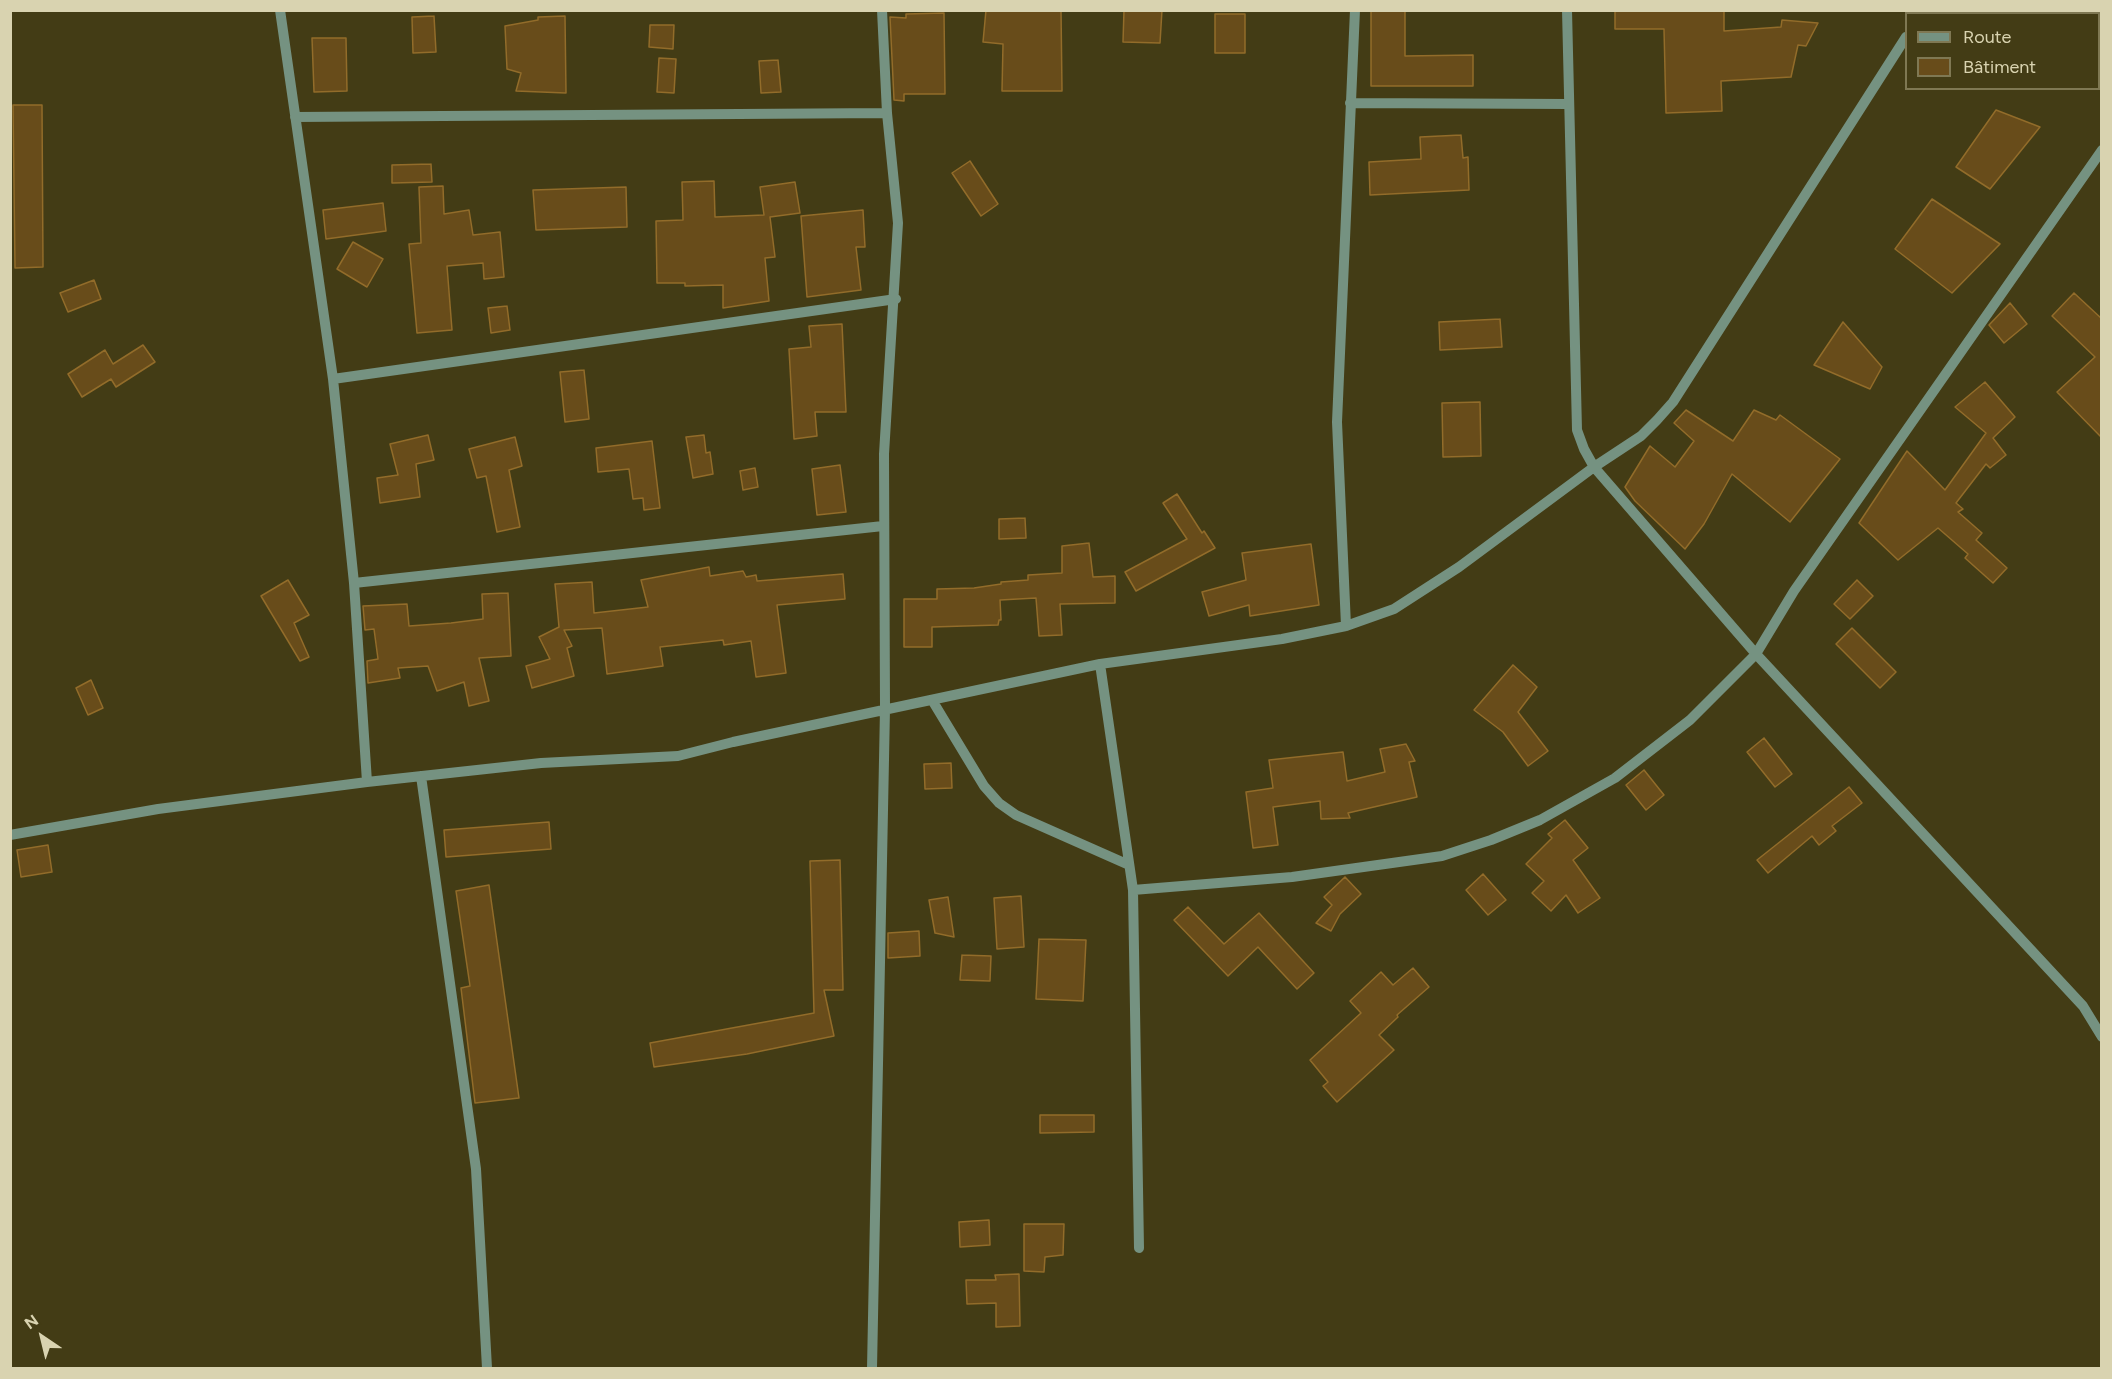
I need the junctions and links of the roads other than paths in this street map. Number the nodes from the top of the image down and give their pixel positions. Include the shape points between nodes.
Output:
1 (280, 10) edge
2 (882, 10) edge
3 (1355, 10) edge
4 (1567, 10) edge
5 (1905, 39) edge
6 (1350, 103) junction
7 (1569, 104) junction
8 (887, 113) junction
9 (295, 117) junction
10 (2102, 150) edge
11 (896, 299) junction
12 (333, 380) junction
13 (1594, 466) junction
14 (884, 526) junction
15 (354, 583) junction
16 (1346, 626) junction
17 (1756, 654) junction
18 (1100, 664) junction
19 (932, 700) junction
20 (885, 710) junction
21 (421, 776) junction
22 (367, 782) junction
23 (10, 835) edge
24 (1130, 865) junction
25 (1133, 890) junction
26 (2102, 1037) edge
27 (1139, 1248) dead end
28 (487, 1368) edge
29 (872, 1368) edge

1 - 9 street
2 - 8 street
3 - 6 street
4 - 7 street
5 - 13 street via 1673,402 1641,436
6 - 7 street
6 - 16 street via 1337,422
7 - 13 street via 1577,430
8 - 9 street
8 - 11 street via 898,223
9 - 12 street
10 - 17 street via 1794,591
11 - 12 street
11 - 14 street via 884,454
12 - 15 street
13 - 16 street via 1459,567 1394,609
13 - 17 street
14 - 15 street
14 - 20 street
15 - 22 street
16 - 18 street via 1282,639
17 - 25 street via 1690,720 1615,778 1540,820 1491,840 1442,856 1292,877
17 - 26 street via 2083,1006
18 - 19 street
18 - 24 street
19 - 20 street
19 - 24 street via 984,786 999,803 1016,815
20 - 21 street via 678,756 541,763
20 - 29 street
21 - 22 street
21 - 28 street via 476,1169
22 - 23 street via 158,809
24 - 25 street
25 - 27 street

